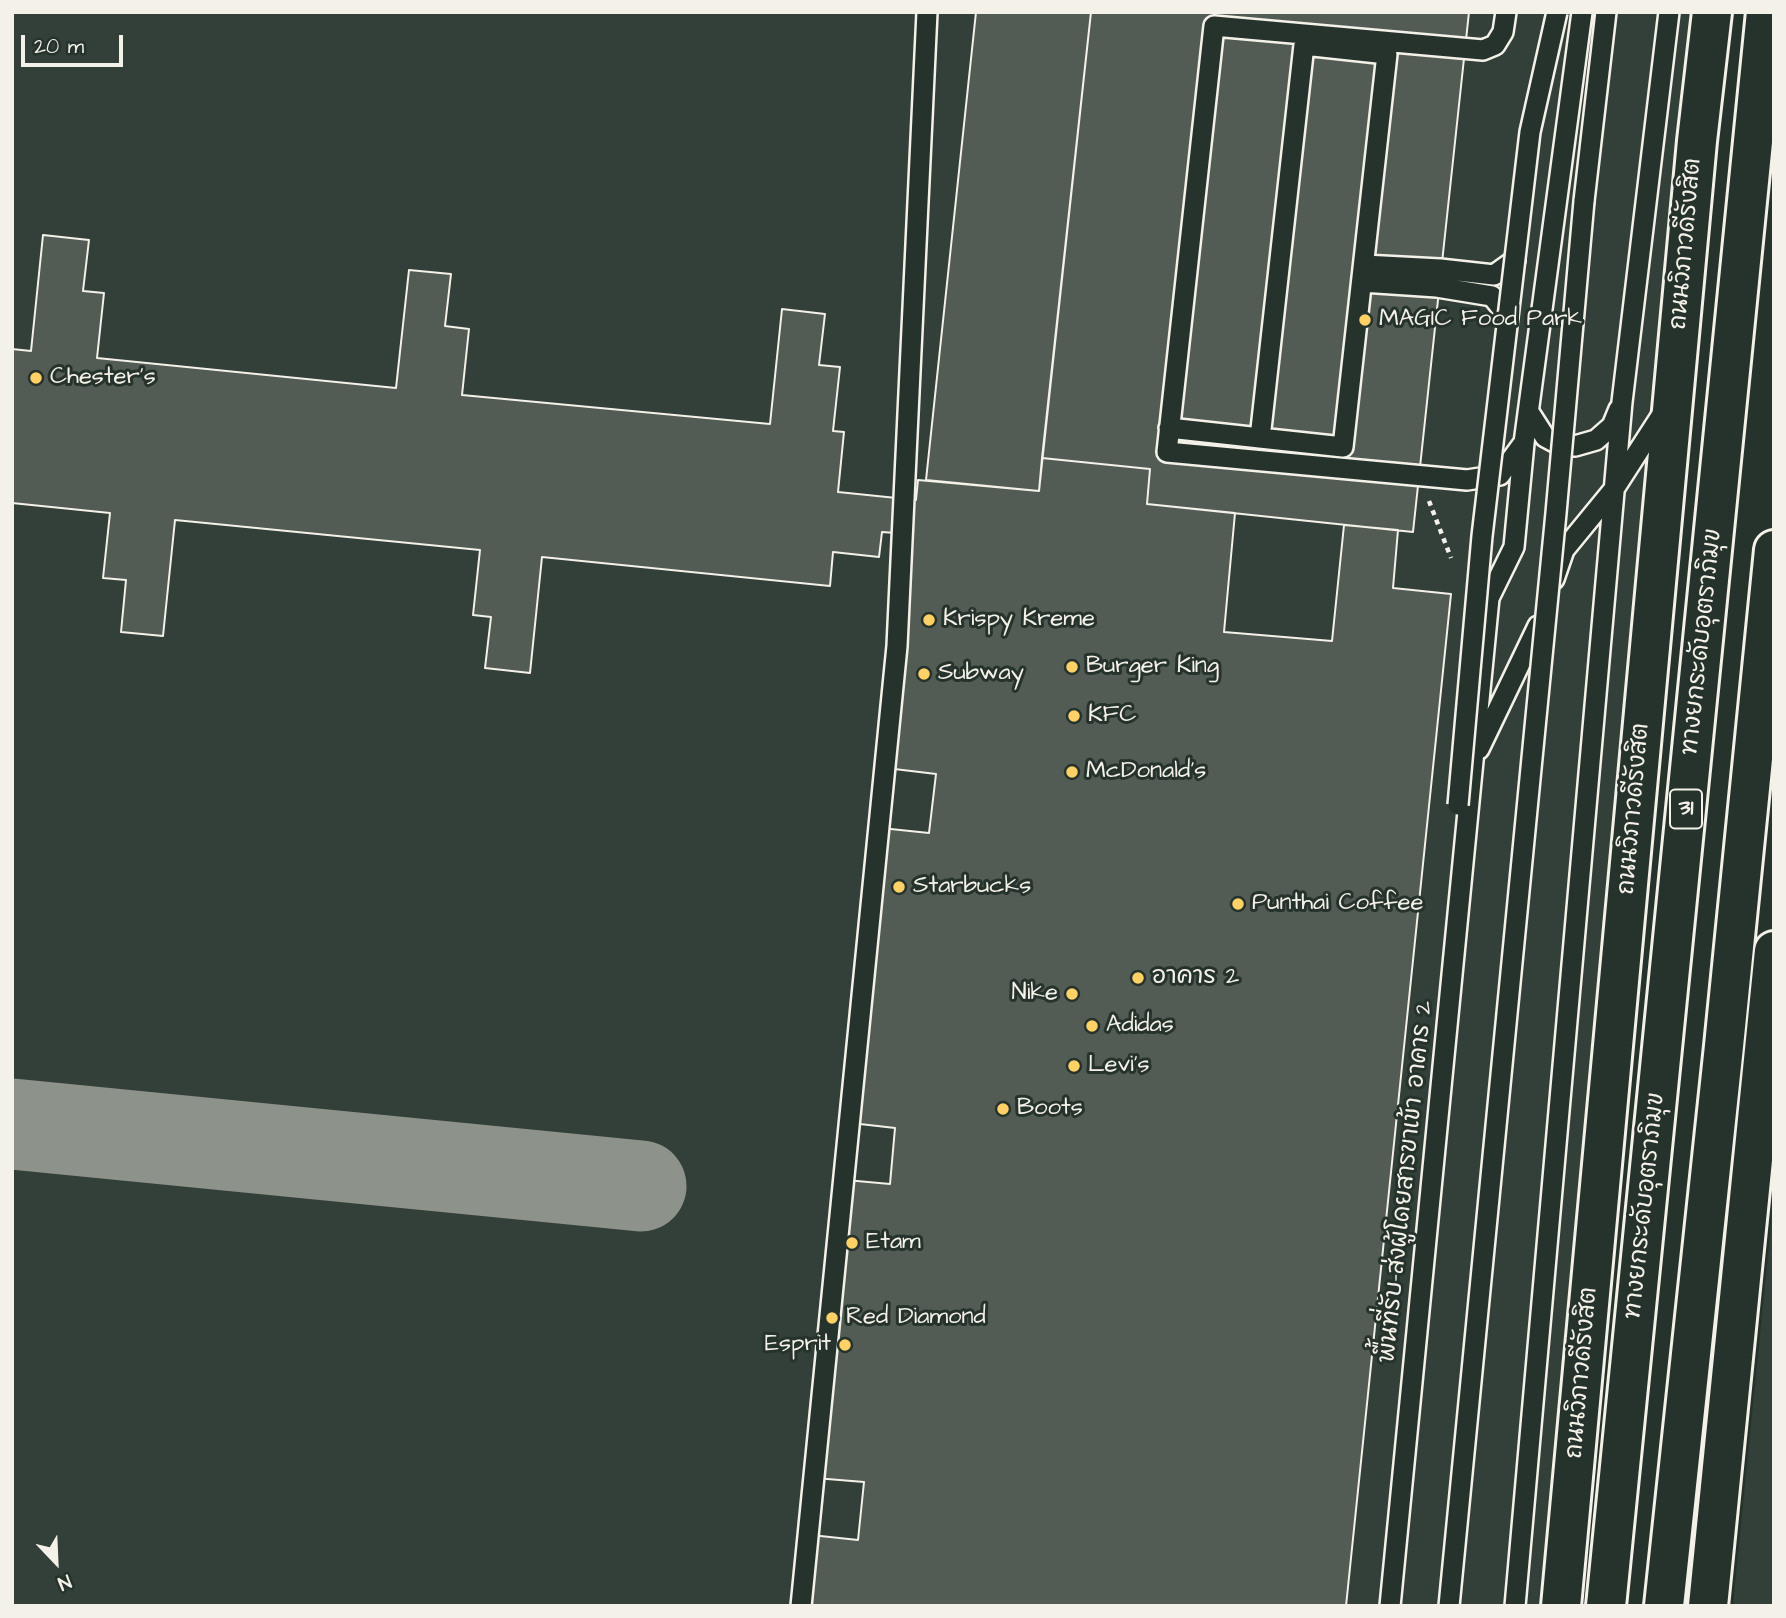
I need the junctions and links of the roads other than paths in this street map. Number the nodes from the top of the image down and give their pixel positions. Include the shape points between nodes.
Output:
1 (927, 12) edge
2 (1506, 12) edge
3 (1557, 12) edge
4 (1582, 12) edge
5 (1600, 12) edge
6 (1606, 12) edge
7 (1670, 12) edge
8 (1712, 12) edge
9 (1766, 12) edge
10 (1214, 34) junction
11 (1604, 37) junction
12 (1304, 45) junction
13 (1515, 260) junction
14 (1363, 274) junction
15 (1438, 278) junction
16 (1508, 316) junction
17 (1672, 398) junction
18 (1622, 402) junction
19 (1529, 412) junction
20 (1169, 428) junction
21 (1260, 438) junction
22 (1524, 443) junction
23 (1615, 489) junction
24 (1774, 551) edge
25 (1538, 626) junction
26 (1473, 763) junction
27 (1774, 951) edge
28 (801, 1606) edge
29 (1378, 1606) edge
30 (1390, 1606) edge
31 (1443, 1606) edge
32 (1449, 1606) edge
33 (1515, 1606) edge
34 (1560, 1606) edge
35 (1606, 1606) edge
36 (1664, 1606) edge
37 (1708, 1606) edge

1 - 28 lane via 897,646
2 - 10 lane via 1503,32 1495,45 1483,50 1214,26
3 - 13 lane, bridge via 1530,132
4 - 19 lane, พื้นที่รับ-ส่งผู้โดยสารขาเข้า อาคาร 2
5 - 11 lane
6 - 11 lane
7 - 18 lane
8 - 17 highway, ถนนวิภาวดีรังสิต / 31
9 - 35 highway, ทางยกระดับอุตราภิมุข / 31
10 - 12 lane
10 - 20 lane
11 - 32 lane, bridge via 1584,201
12 - 14 lane via 1388,54
12 - 21 lane
13 - 15 lane via 1494,275
13 - 16 lane, bridge
14 - 15 lane
14 - 21 lane via 1343,447
15 - 16 lane via 1492,296
16 - 29 lane, bridge via 1482,536
17 - 23 lane
17 - 34 highway, ถนนวิภาวดีรังสิต / 31
18 - 19 lane via 1612,426 1596,440 1574,446 1545,437
18 - 23 lane
19 - 22 lane, พื้นที่รับ-ส่งผู้โดยสารขาเข้า อาคาร 2
20 - 21 lane
20 - 22 lane via 1167,452 1467,480 1500,475
22 - 26 lane, พื้นที่รับ-ส่งผู้โดยสารขาเข้า อาคาร 2 via 1514,547 1489,598
23 - 25 lane via 1563,550
23 - 33 lane
24 - 36 highway
25 - 26 lane
25 - 31 lane
26 - 30 lane, พื้นที่รับ-ส่งผู้โดยสารขาเข้า อาคาร 2
27 - 37 highway

